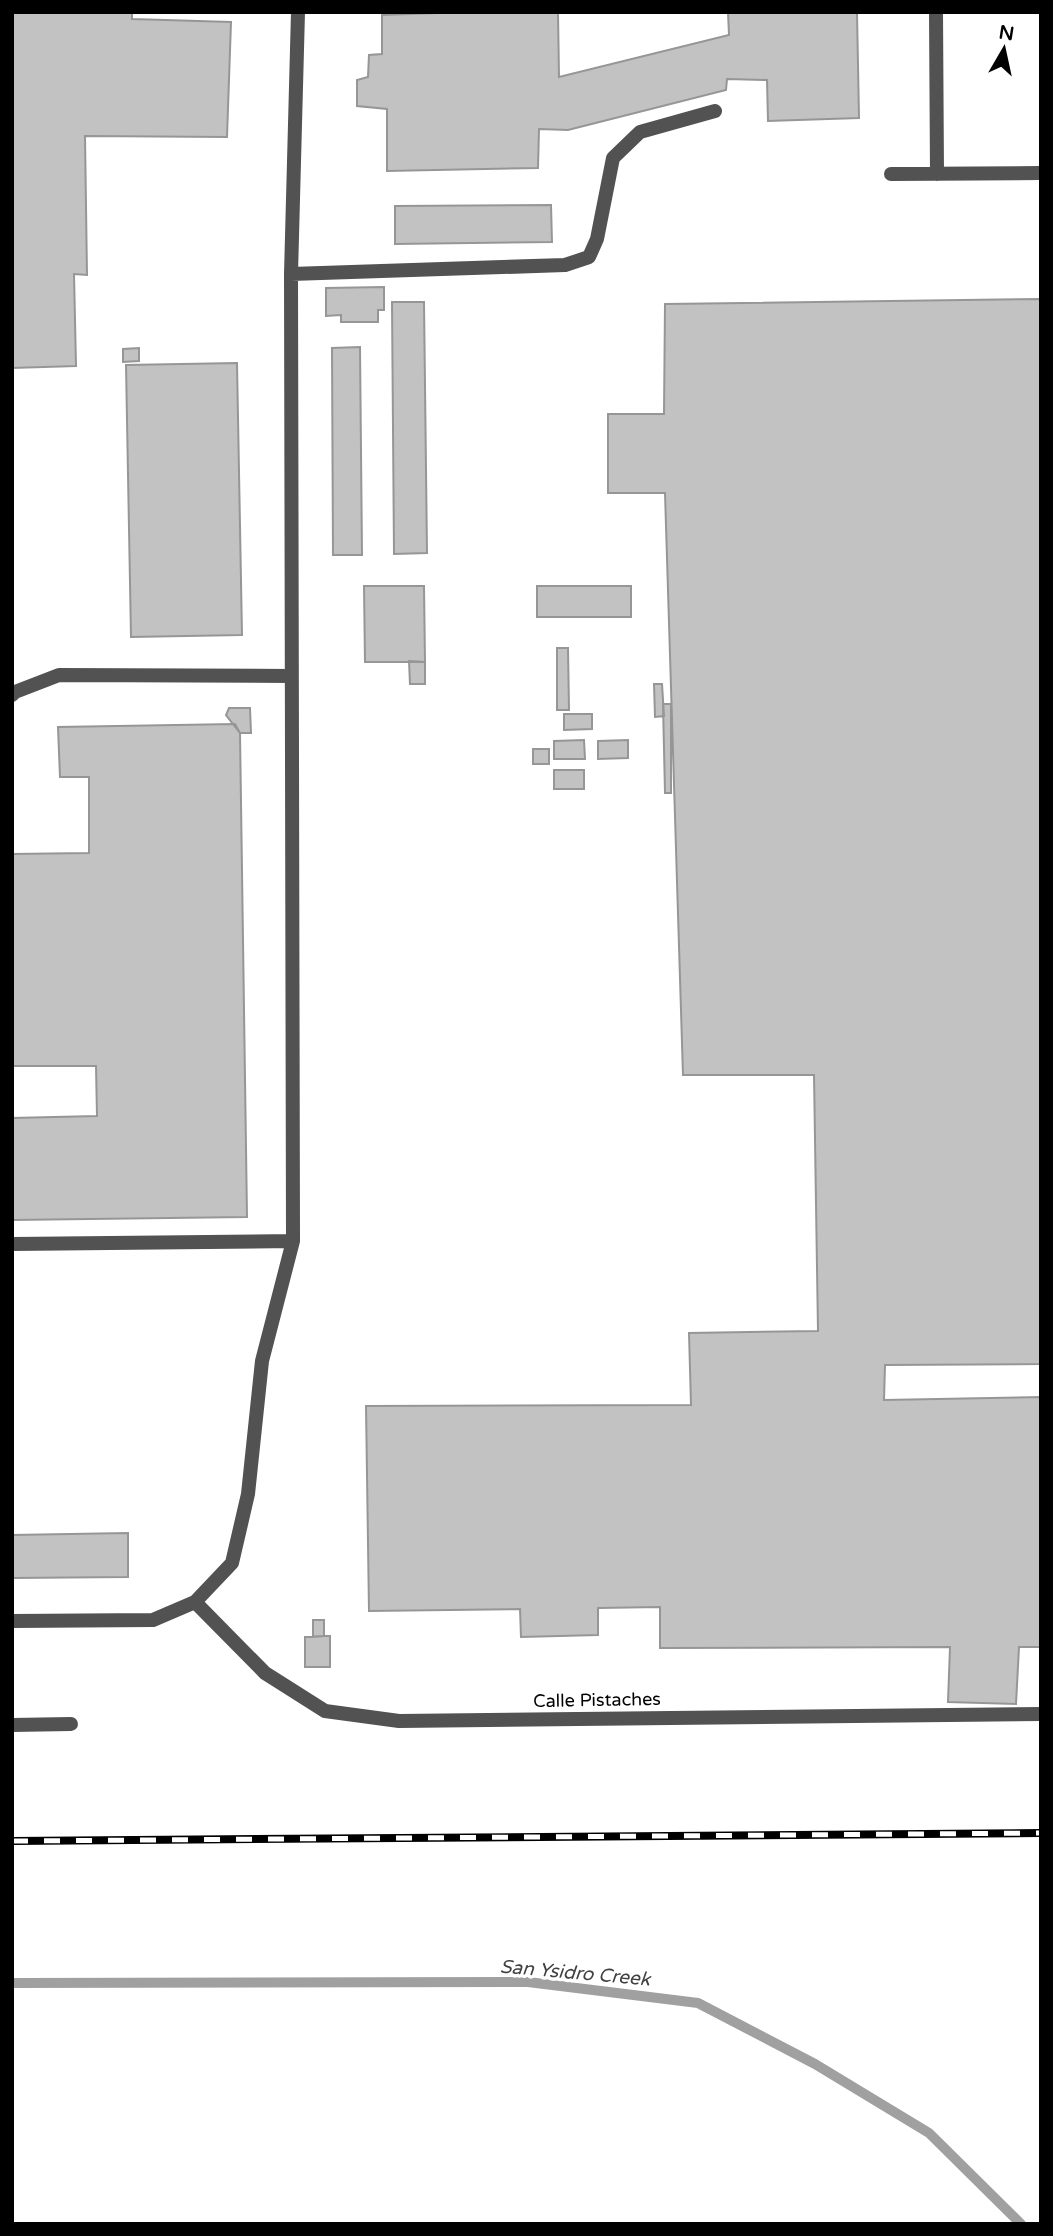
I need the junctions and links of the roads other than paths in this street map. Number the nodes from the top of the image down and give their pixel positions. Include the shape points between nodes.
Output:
1 (298, 12) edge
2 (936, 12) edge
3 (715, 111) dead end
4 (1041, 173) edge
5 (891, 174) dead end
6 (937, 174) junction
7 (291, 274) junction
8 (292, 677) junction
9 (12, 695) edge
10 (293, 1241) junction
11 (12, 1244) edge
12 (195, 1602) junction
13 (12, 1621) edge
14 (1041, 1714) edge
15 (71, 1724) dead end
16 (12, 1725) edge

1 - 7 lane
2 - 6 lane
3 - 7 lane via 640,132 613,158 597,239 589,257 565,265
4 - 6 lane
5 - 6 lane
7 - 8 lane
8 - 9 lane via 59,675
8 - 10 lane
10 - 11 lane
10 - 12 lane via 262,1361 248,1494 232,1563
12 - 13 lane via 153,1619
12 - 14 lane, Calle Pistaches via 265,1673 325,1711 399,1721
15 - 16 lane

